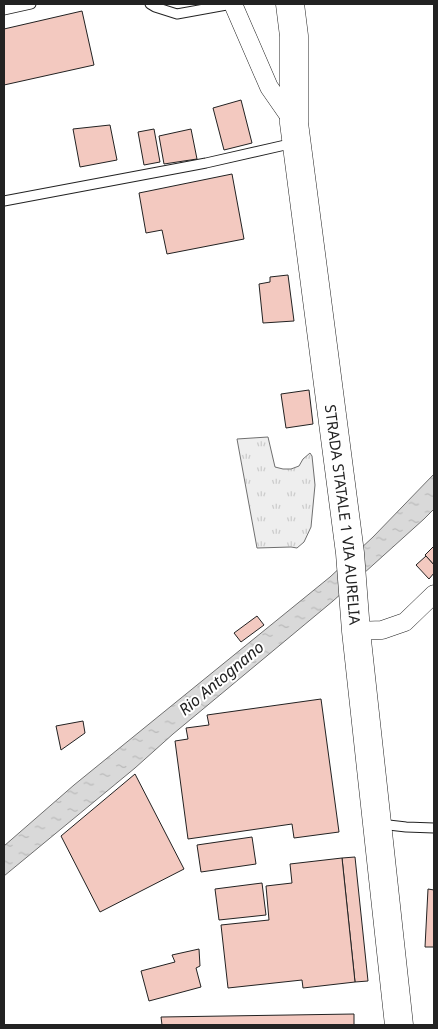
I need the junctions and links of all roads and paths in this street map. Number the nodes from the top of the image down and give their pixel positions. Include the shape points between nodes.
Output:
1 (31, 4) edge
2 (150, 4) edge
3 (232, 4) edge
4 (290, 4) edge
5 (4, 10) edge
6 (295, 133) junction
7 (4, 200) edge
8 (434, 594) edge
9 (356, 625) junction
10 (377, 824) junction
11 (434, 828) edge
12 (399, 1025) edge

1 - 5 lane
2 - 3 lane via 178,14
3 - 6 street via 269,87
4 - 6 main road, STRADA STATALE 1 VIA AURELIA via 294,36
6 - 7 lane via 206,163
6 - 9 main road, STRADA STATALE 1 VIA AURELIA via 350,553
8 - 9 street via 405,622 382,630
9 - 10 main road, STRADA STATALE 1 VIA AURELIA
10 - 11 lane
10 - 12 main road, STRADA STATALE 1 VIA AURELIA

